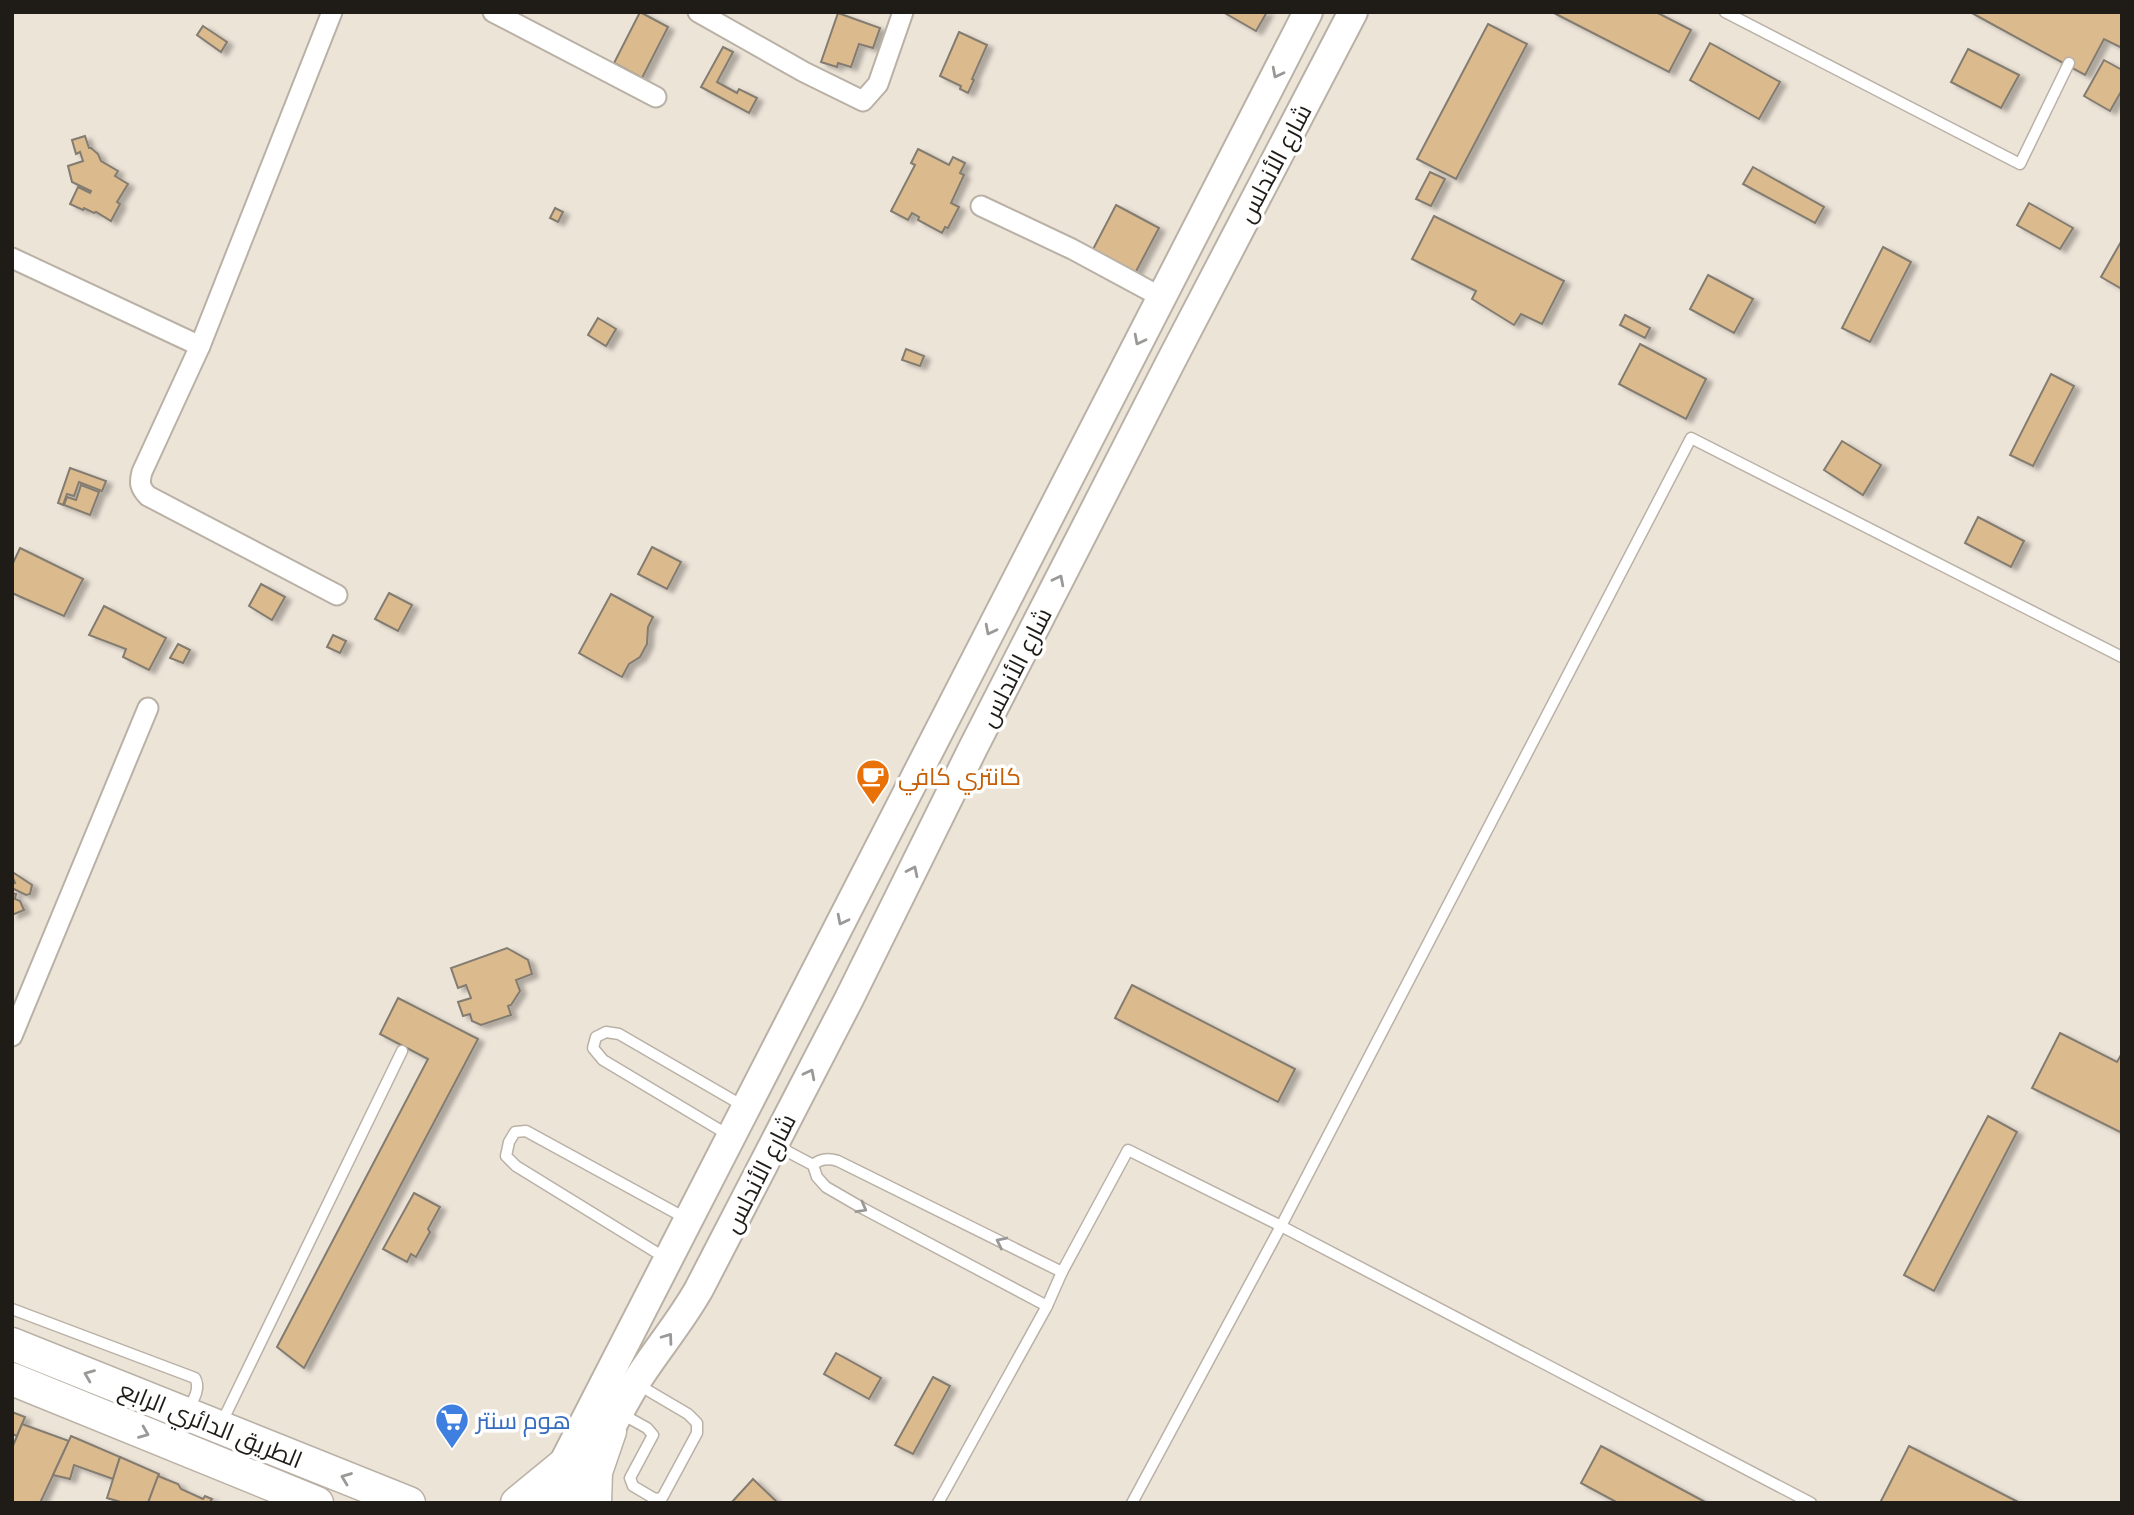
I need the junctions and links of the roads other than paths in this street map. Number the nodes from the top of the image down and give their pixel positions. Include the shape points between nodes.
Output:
1 (332, 12) edge
2 (493, 12) edge
3 (698, 12) edge
4 (903, 12) edge
5 (1308, 12) edge
6 (1353, 12) edge
7 (1725, 12) edge
8 (2069, 63) dead end
9 (656, 97) dead end
10 (981, 206) dead end
11 (12, 258) edge
12 (1161, 298) junction
13 (200, 346) junction
14 (337, 596) dead end
15 (2122, 657) edge
16 (148, 708) dead end
17 (12, 1036) edge
18 (402, 1051) dead end
19 (738, 1123) junction
20 (774, 1144) junction
21 (813, 1165) junction
22 (688, 1219) junction
23 (1281, 1226) junction
24 (667, 1259) junction
25 (1062, 1272) junction
26 (1047, 1306) junction
27 (12, 1309) edge
28 (12, 1344) edge
29 (12, 1380) edge
30 (636, 1383) junction
31 (187, 1414) junction
32 (614, 1422) junction
33 (219, 1427) junction
34 (562, 1466) junction
35 (317, 1503) edge
36 (409, 1503) edge
37 (517, 1503) edge
38 (543, 1503) edge
39 (572, 1503) edge
40 (595, 1503) edge
41 (938, 1503) edge
42 (1132, 1503) edge
43 (1811, 1503) edge

1 - 13 street
2 - 9 street
3 - 4 street via 863,101 878,84
5 -> 12 main road, شارع الأندلس
20 -> 6 main road, شارع الأندلس
7 - 8 lane via 2020,164
10 - 12 street
11 - 13 street
12 -> 19 main road, شارع الأندلس
13 - 14 street via 142,472 143,491
15 - 23 lane via 1691,438
16 - 17 street
18 - 33 lane
19 - 19 lane via 619,1034 606,1032 597,1037 593,1048 603,1060
19 - 20 main road
19 - 22 main road, شارع الأندلس
20 - 21 lane
30 -> 20 main road, شارع الأندلس via 685,1314
25 -> 21 lane via 838,1161 822,1159
21 -> 26 lane via 826,1187
22 - 24 main road, شارع الأندلس
22 - 24 lane via 526,1131 515,1132 509,1142 506,1156 516,1166
23 - 25 lane via 1128,1150
23 - 42 lane
23 - 43 lane
24 - 34 main road, شارع الأندلس
25 - 26 lane
26 - 41 lane
27 - 31 lane via 195,1378 198,1385
31 -> 28 main road, الطريق الدائري الرابع
29 -> 35 main road, الطريق الدائري الرابع
30 - 32 main road, شارع الأندلس
30 - 32 lane via 697,1423 697,1433 662,1498 655,1499 633,1486 630,1478 653,1435 647,1428
31 - 33 main road, الطريق الدائري الرابع
32 - 39 main road, شارع الأندلس
32 - 40 main road via 596,1472
36 -> 33 main road, الطريق الدائري الرابع
34 - 37 main road
34 - 38 main road, شارع الأندلس

